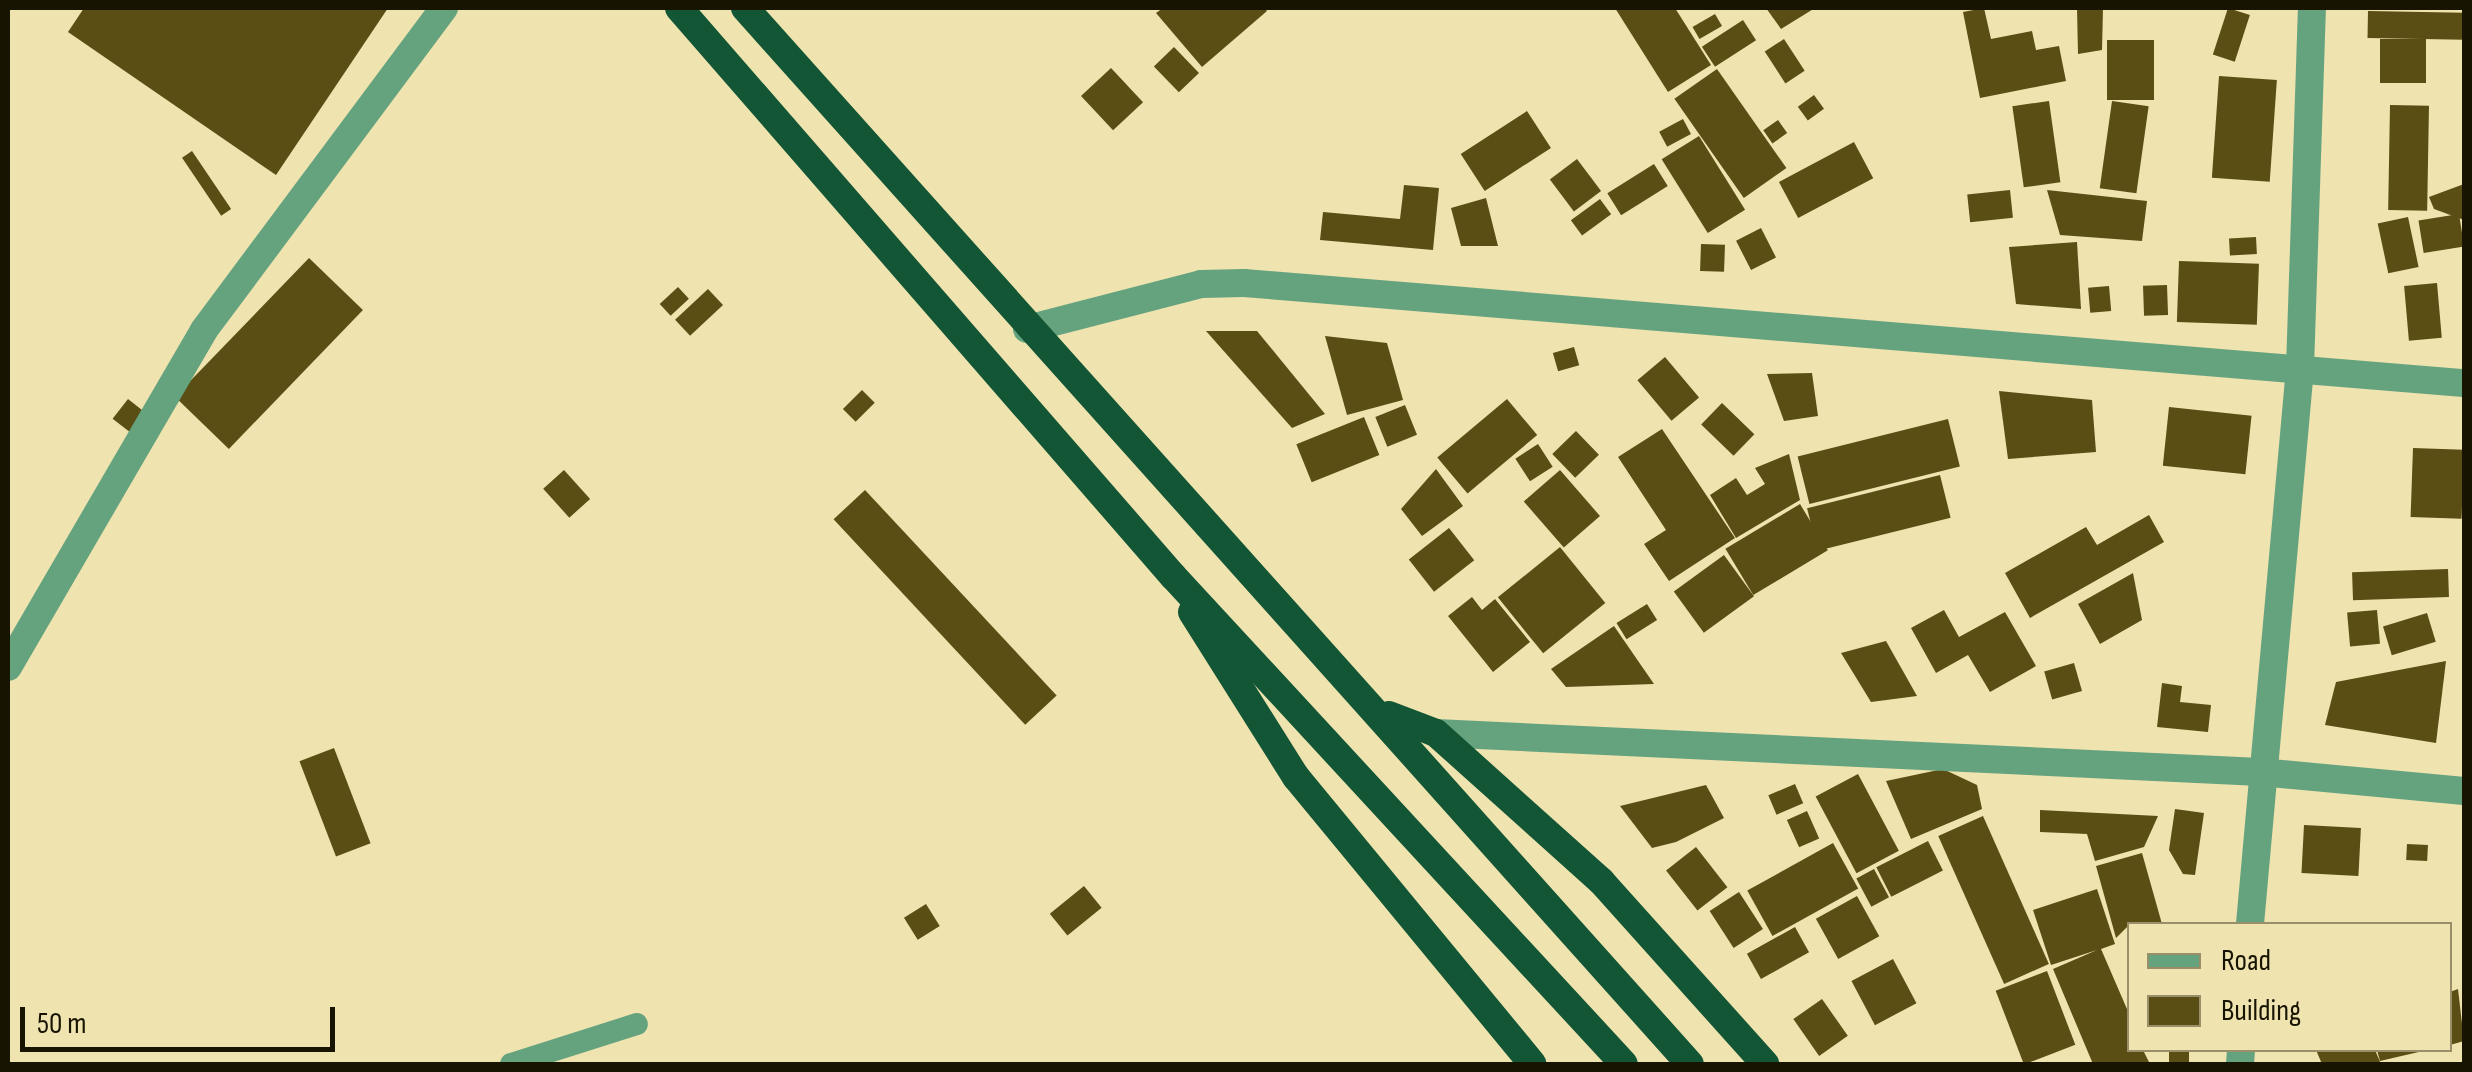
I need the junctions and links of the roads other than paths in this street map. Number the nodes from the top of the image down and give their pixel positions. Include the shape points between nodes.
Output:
1 (444, 8) edge
2 (679, 8) edge
3 (745, 8) edge
4 (2312, 8) edge
5 (1027, 328) junction
6 (2300, 368) junction
7 (2464, 383) edge
8 (1172, 576) junction
9 (8, 667) edge
10 (1383, 712) junction
11 (1436, 733) junction
12 (2260, 772) junction
13 (2464, 791) edge
14 (2250, 922) edge
15 (637, 1024) dead end
16 (511, 1064) edge
17 (1533, 1064) edge
18 (1624, 1064) edge
19 (1690, 1064) edge
20 (1765, 1064) edge

1 - 9 street via 204,330
2 - 8 highway
3 - 5 highway
4 - 6 street
5 - 6 street via 1201,284 1244,284
5 - 10 highway
6 - 7 street
6 - 12 street
8 - 17 highway via 1296,777
8 - 18 highway via 1538,962
10 - 11 highway
10 - 19 highway
11 - 12 street
11 - 20 highway via 1601,881
12 - 13 street
12 - 14 street
15 - 16 lane

